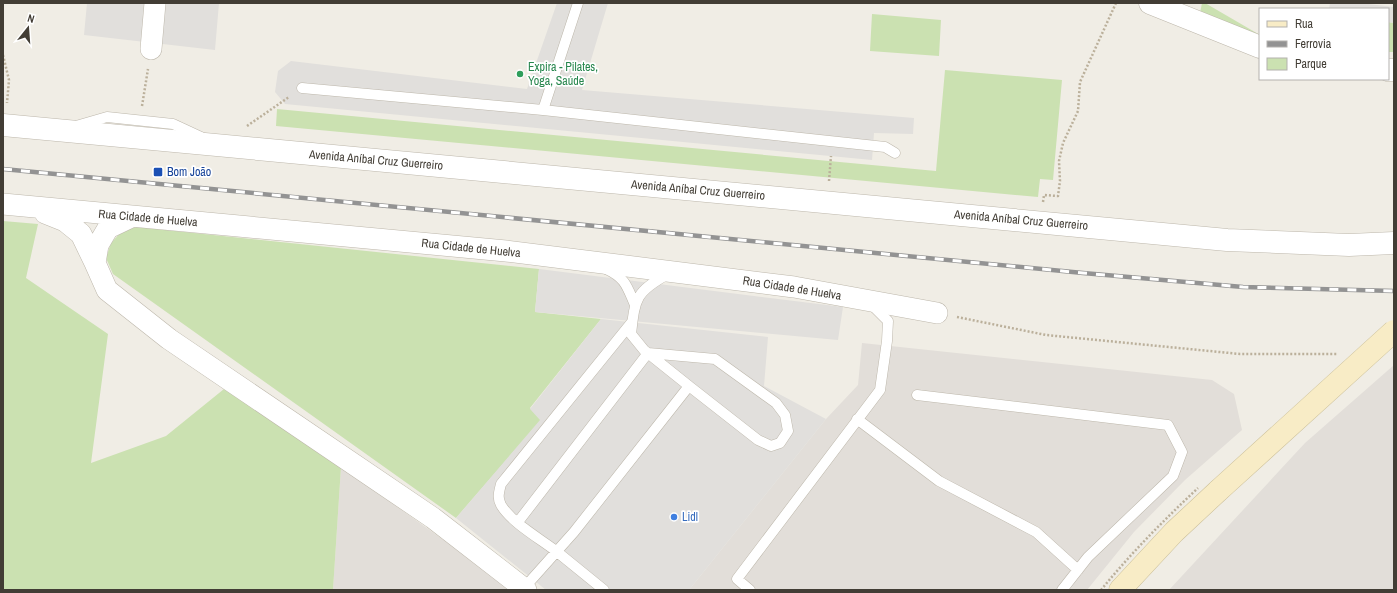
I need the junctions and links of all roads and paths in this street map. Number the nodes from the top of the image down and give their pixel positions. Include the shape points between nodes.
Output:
1 (155, 3) edge
2 (578, 3) edge
3 (1116, 3) edge
4 (1158, 5) edge
5 (1259, 46) edge
6 (151, 49) joint
7 (3, 55) edge
8 (302, 88) joint
9 (14, 104) dead end
10 (544, 110) junction
11 (140, 120) junction
12 (3, 125) edge
13 (61, 130) junction
14 (833, 142) junction
15 (219, 145) junction
16 (896, 153) dead end
17 (1044, 195) dead end
18 (826, 202) junction
19 (3, 204) edge
20 (30, 206) junction
21 (131, 217) junction
22 (1394, 243) edge
23 (585, 261) junction
24 (95, 263) junction
25 (672, 272) junction
26 (867, 300) junction
27 (635, 306) junction
28 (937, 313) joint
29 (632, 322) junction
30 (1394, 331) edge
31 (648, 353) junction
32 (1339, 354) dead end
33 (689, 386) junction
34 (916, 395) dead end
35 (857, 419) junction
36 (518, 522) junction
37 (557, 552) junction
38 (1078, 570) junction
39 (525, 589) edge
40 (604, 590) edge
41 (750, 590) edge
42 (1062, 590) edge
43 (1120, 590) edge

1 - 6 street
2 - 10 lane
3 - 17 path via 1080,82 1078,111 1063,143 1059,161 1058,196
4 - 5 street
6 - 11 path
7 - 9 path via 8,80 6,102
8 - 10 lane
8 - 15 path
10 - 14 lane
11 - 13 lane via 108,116
11 - 15 lane via 173,124
12 - 13 street, Avenida Aníbal Cruz Guerreiro
13 - 15 street, Avenida Aníbal Cruz Guerreiro
14 - 16 lane via 885,147
14 - 18 path
15 - 18 street, Avenida Aníbal Cruz Guerreiro
18 - 22 street, Avenida Aníbal Cruz Guerreiro via 1227,240 1349,245
19 - 20 street, Rua Cidade de Huelva
20 - 21 street, Rua Cidade de Huelva
20 - 24 street via 65,221 81,234
21 - 23 street, Rua Cidade de Huelva via 498,250
21 - 24 street via 108,228 98,245
23 - 25 street, Rua Cidade de Huelva
23 - 27 lane via 613,272 626,284
24 - 39 street via 107,290 169,339 433,518
25 - 26 street, Rua Cidade de Huelva via 794,287
25 - 27 lane via 642,291
26 - 28 street, Rua Cidade de Huelva
26 - 35 lane via 888,321 887,341 880,390
27 - 29 lane
28 - 32 path via 1054,336 1240,354
29 - 31 lane via 631,334
29 - 36 lane via 501,484 498,495 500,504
30 - 43 main road, bridge via 1174,532
31 - 33 lane
31 - 33 lane via 715,359 776,403 785,416 788,431 780,443 771,446 758,440
31 - 36 lane
33 - 37 lane
34 - 38 lane via 1168,425 1182,452 1173,476 1088,557
35 - 38 lane via 940,481 1036,532
35 - 41 lane via 736,579
36 - 37 lane
37 - 39 lane
37 - 40 lane
38 - 42 lane

